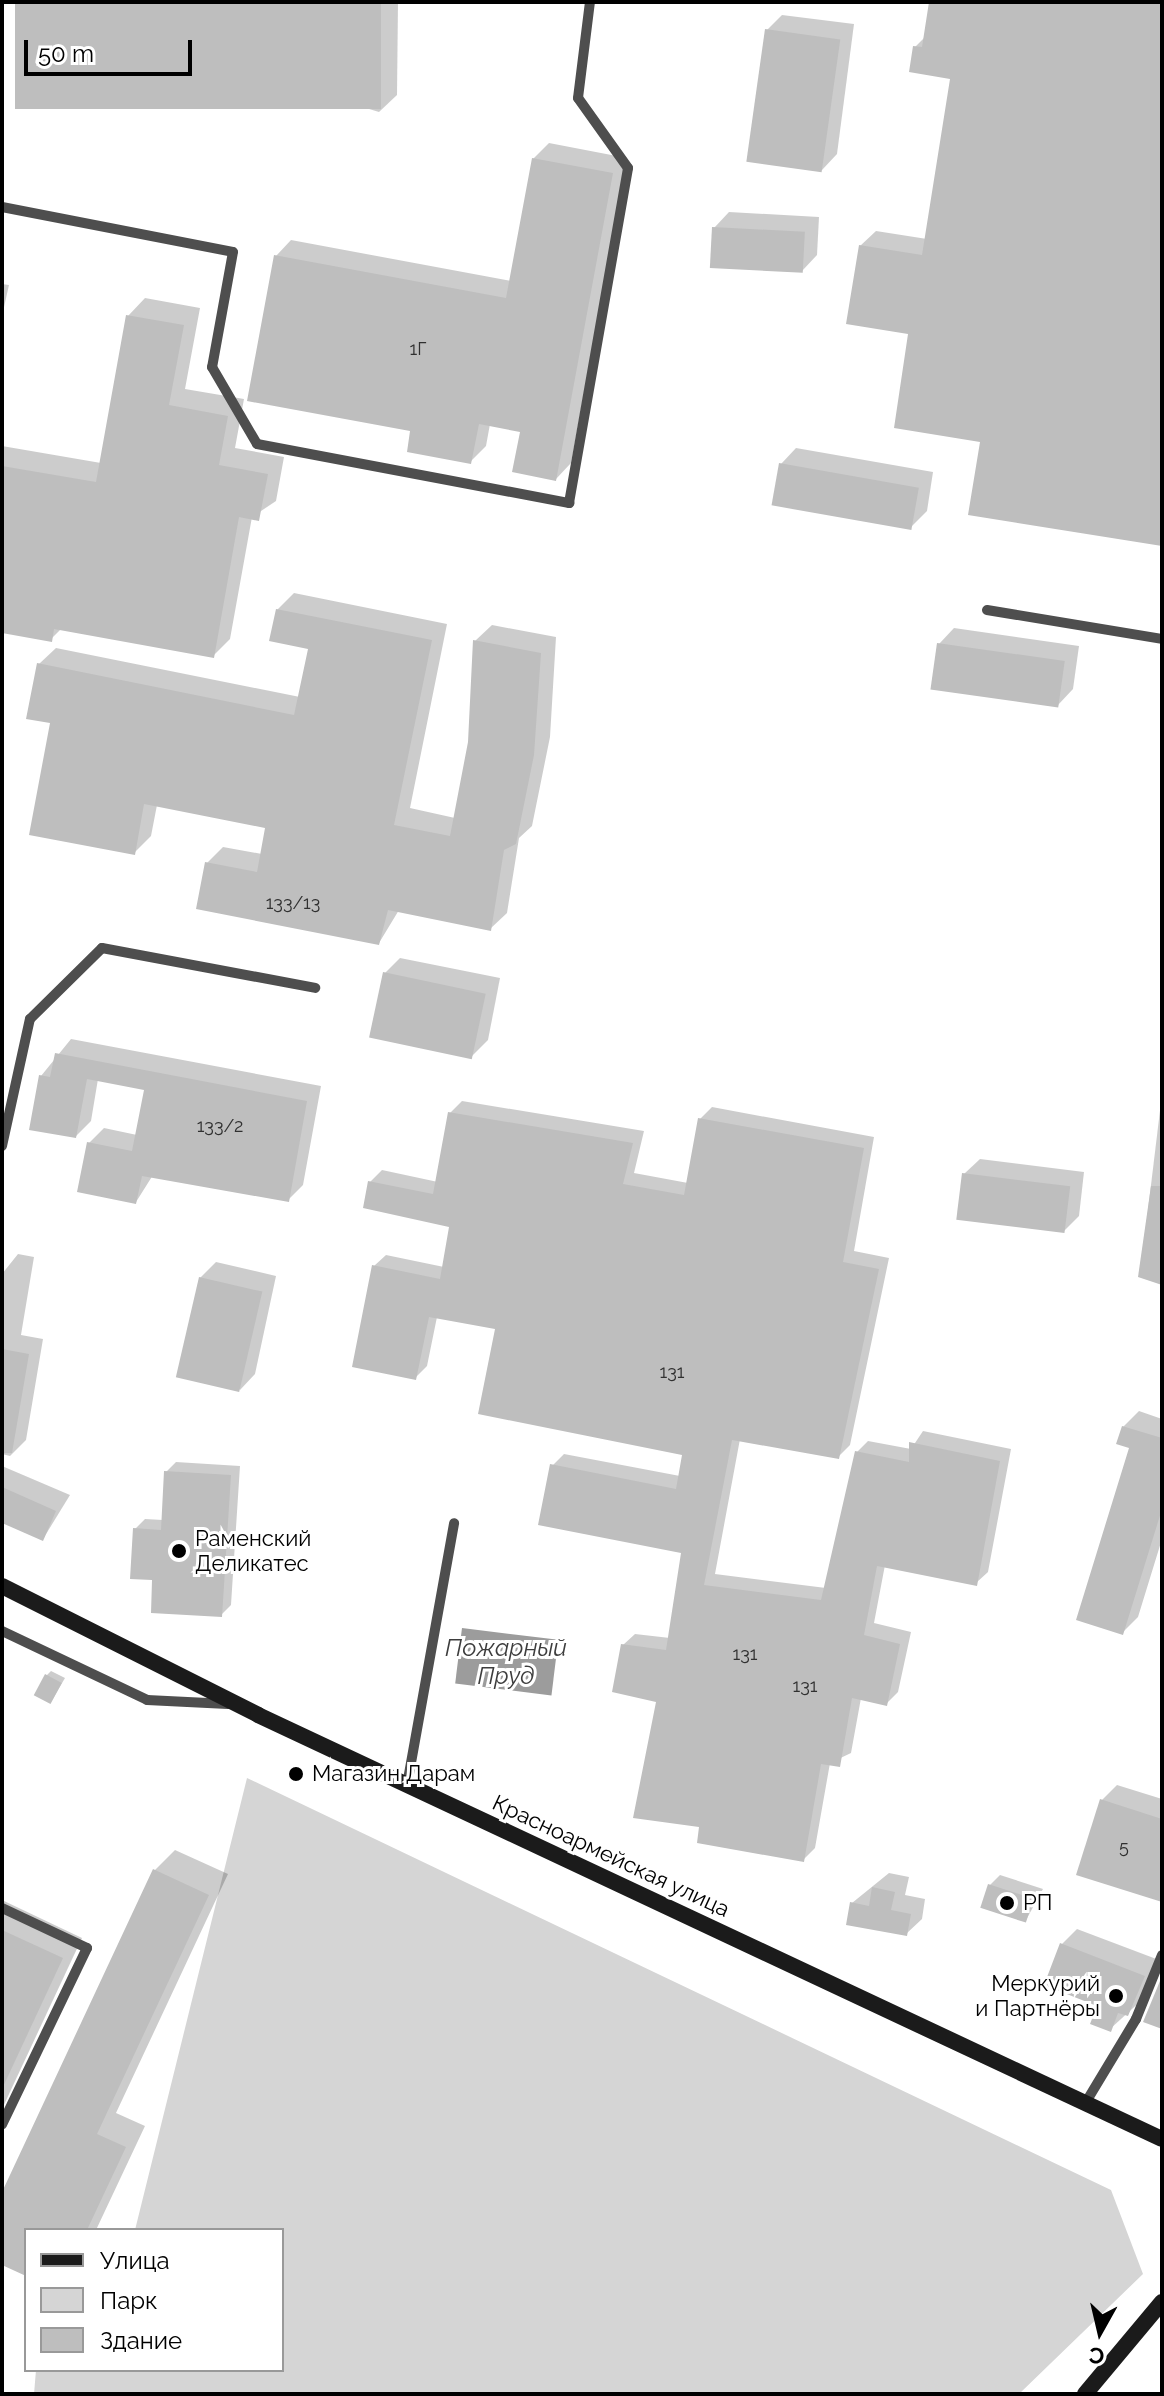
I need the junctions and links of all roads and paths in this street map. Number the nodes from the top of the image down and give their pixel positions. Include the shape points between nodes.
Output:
1 (590, 2) edge
2 (2, 207) edge
3 (987, 610) dead end
4 (1162, 639) edge
5 (315, 988) dead end
6 (2, 1146) edge
7 (454, 1523) dead end
8 (2, 1586) edge
9 (2, 1631) edge
10 (236, 1704) junction
11 (407, 1785) junction
12 (2, 1908) edge
13 (1162, 1955) edge
14 (1086, 2102) junction
15 (2, 2125) edge
16 (1162, 2139) edge
17 (1162, 2302) edge
18 (1085, 2394) edge

1 - 2 lane via 578,98 628,168 569,503 257,444 212,367 233,252
3 - 4 lane
5 - 6 lane via 102,948 30,1019
7 - 11 lane
8 - 10 street, Красноармейская улица
9 - 10 lane via 147,1700
10 - 11 street, Красноармейская улица
11 - 14 street, Красноармейская улица
12 - 15 lane via 87,1948
13 - 14 lane via 1136,2019
14 - 16 street, Красноармейская улица
17 - 18 street

